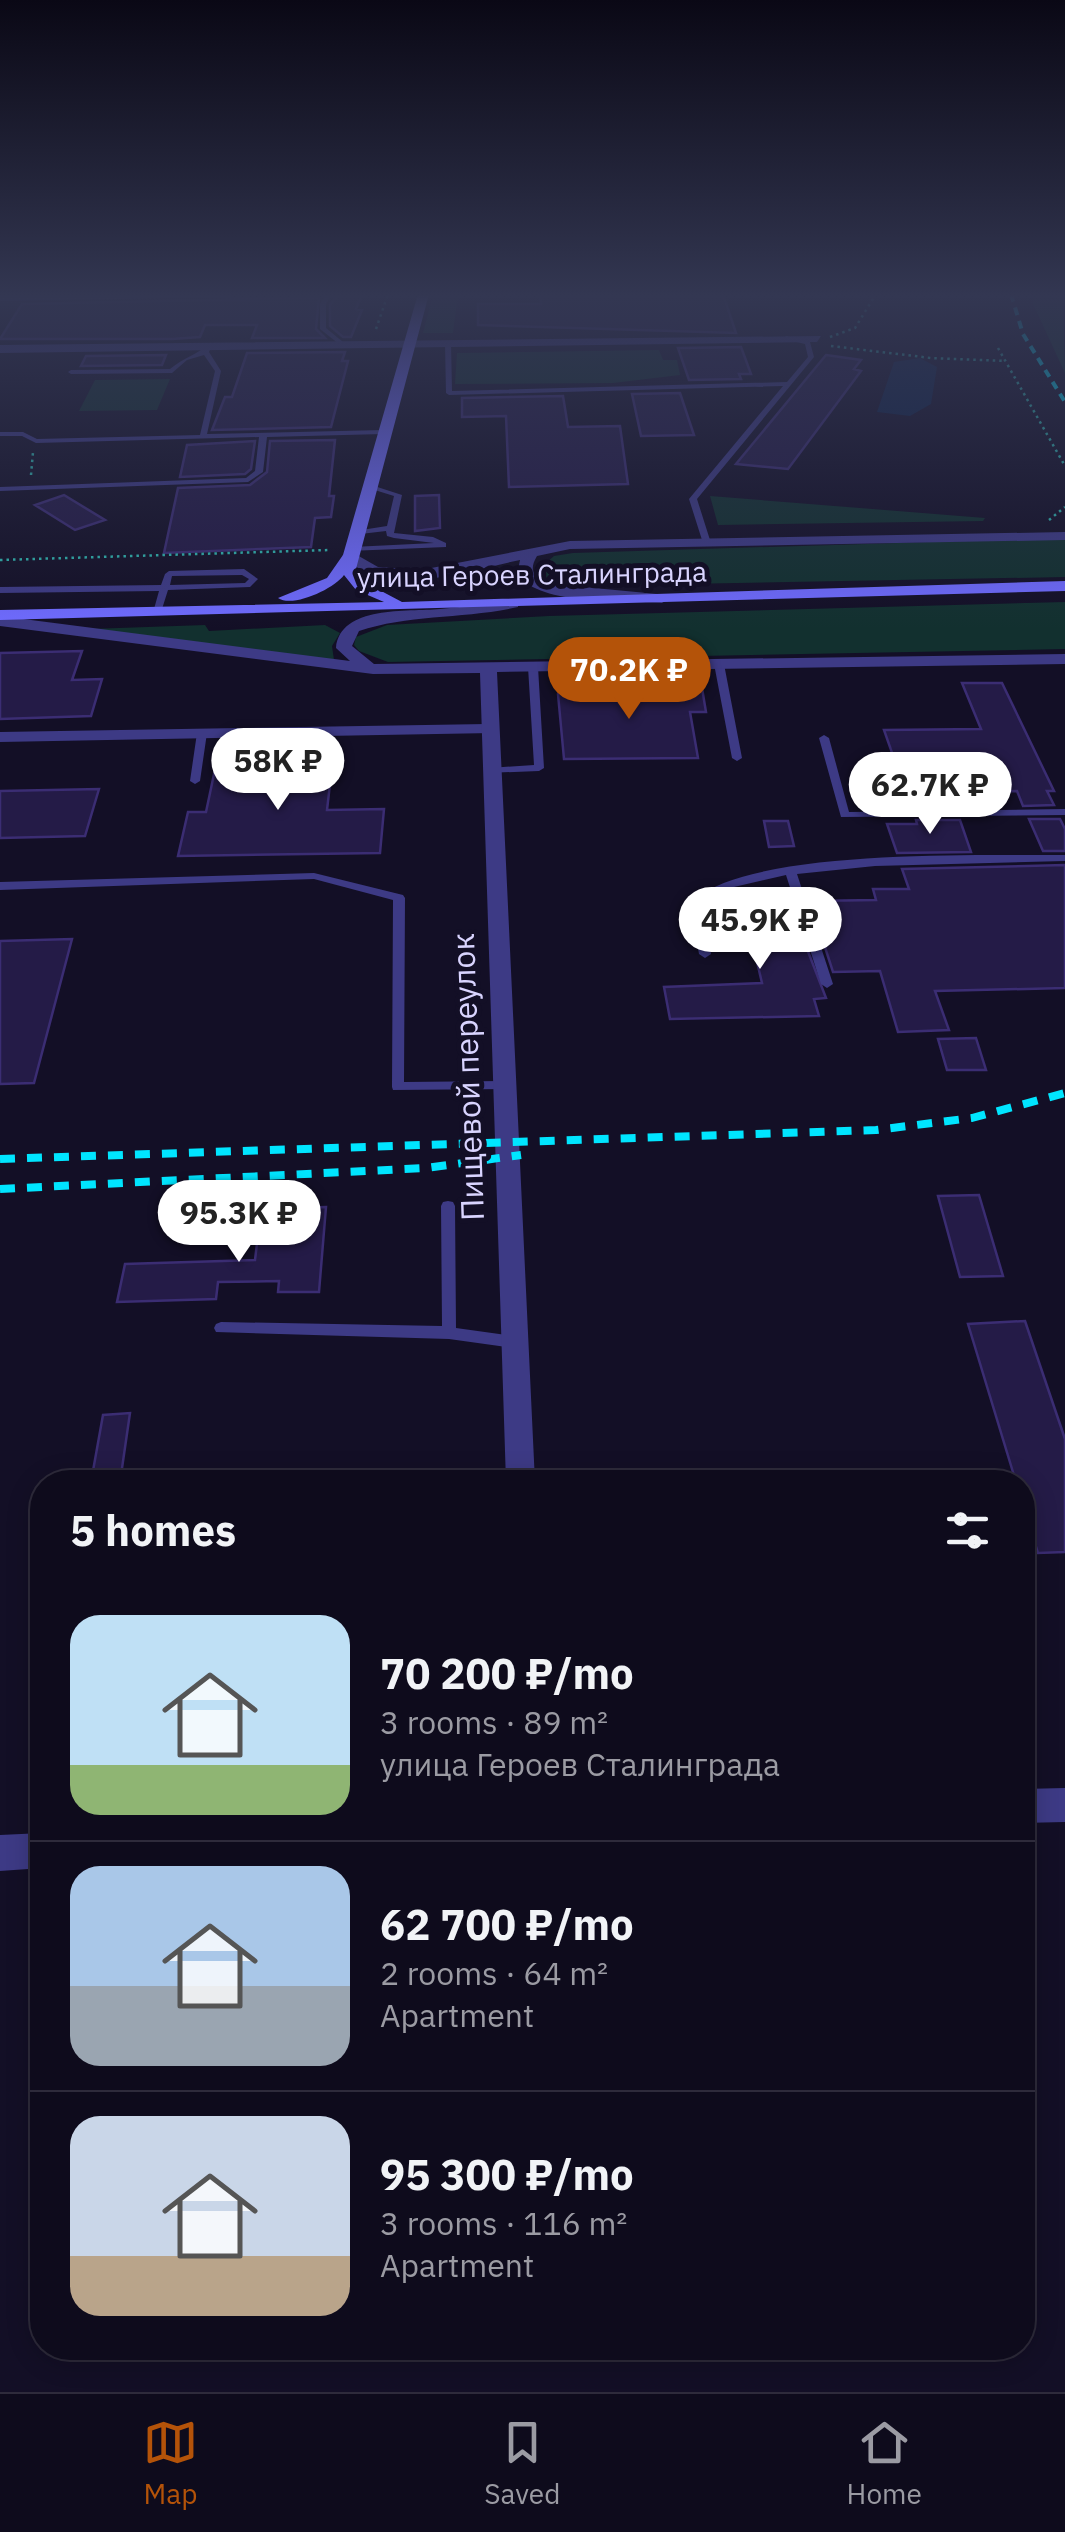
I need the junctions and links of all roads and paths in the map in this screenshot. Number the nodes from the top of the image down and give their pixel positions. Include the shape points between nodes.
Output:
1 (210, 406) edge
2 (391, 406) edge
3 (770, 406) edge
4 (1031, 406) edge
5 (383, 432) junction
6 (0, 434) edge
7 (263, 436) junction
8 (203, 438) junction
9 (36, 441) junction
10 (1065, 466) edge
11 (368, 486) junction
12 (33, 488) junction
13 (0, 489) edge
14 (391, 528) junction
15 (1065, 536) edge
16 (706, 540) junction
17 (352, 546) junction
18 (332, 550) dead end
19 (533, 552) junction
20 (0, 560) edge
21 (1065, 586) edge
22 (165, 587) junction
23 (0, 590) edge
24 (672, 600) junction
25 (512, 604) junction
26 (425, 605) junction
27 (158, 608) junction
28 (228, 608) junction
29 (0, 618) edge
30 (1065, 659) edge
31 (719, 664) junction
32 (533, 667) junction
33 (488, 668) junction
34 (373, 669) junction
35 (488, 729) junction
36 (202, 733) junction
37 (0, 738) edge
38 (824, 738) dead end
39 (737, 758) dead end
40 (489, 770) junction
41 (195, 781) dead end
42 (1065, 812) edge
43 (1065, 858) edge
44 (790, 870) junction
45 (0, 886) edge
46 (705, 954) dead end
47 (826, 984) dead end
48 (503, 1086) junction
49 (448, 1206) dead end
50 (221, 1328) dead end
51 (449, 1333) junction
52 (513, 1342) junction
53 (520, 1470) edge
54 (1065, 1804) edge
55 (1035, 1805) edge
56 (30, 1851) edge
57 (0, 1853) edge

1 - 8 lane
2 - 5 main road
3 - 16 lane via 693,499
4 - 10 path
5 - 7 lane
5 - 11 main road
6 - 9 lane
7 - 8 lane
7 - 12 lane via 259,472 248,480
8 - 9 lane
9 - 12 path
11 - 14 lane via 398,496
11 - 17 main road
12 - 13 lane
14 - 17 lane
14 - 17 lane via 397,537 443,545
15 - 16 street
16 - 19 street
17 - 19 street via 364,569 421,575
17 - 26 main road via 350,576 362,587
17 - 28 main road via 332,581
18 - 20 path
19 - 24 street via 525,575 544,590
21 - 24 main road, улица Героев Сталинграда
22 - 22 lane via 247,586 254,582 244,572 173,573
22 - 23 lane
22 - 27 lane
24 - 25 main road, улица Героев Сталинграда
25 - 26 main road, улица Героев Сталинграда
25 - 34 street via 368,621 344,637 344,648
26 - 28 main road, улица Героев Сталинграда
27 - 28 main road, улица Героев Сталинграда
27 - 29 main road, улица Героев Сталинграда
29 - 34 street
30 - 31 street
31 - 32 street
31 - 39 lane
32 - 33 street
32 - 40 lane via 538,768
33 - 34 street
33 - 35 street, Пищевой переулок
35 - 36 street
35 - 40 street, Пищевой переулок
36 - 37 street
36 - 41 lane
38 - 42 lane via 845,816
40 - 48 street, Пищевой переулок
43 - 44 lane
44 - 46 lane via 700,899
44 - 47 lane
45 - 48 lane via 314,876 399,898 398,1087
48 - 52 street, Пищевой переулок
49 - 51 lane
50 - 51 lane
51 - 52 lane
52 - 53 street, Пищевой переулок
54 - 55 street
56 - 57 street

